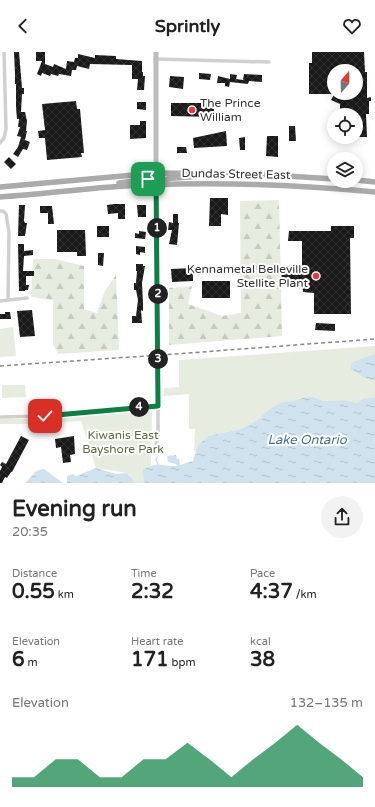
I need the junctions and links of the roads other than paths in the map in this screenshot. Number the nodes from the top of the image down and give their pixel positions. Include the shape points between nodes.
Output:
1 (4, 52) edge
2 (156, 52) edge
3 (156, 60) junction
4 (269, 62) dead end
5 (0, 98) edge
6 (5, 98) junction
7 (0, 143) edge
8 (207, 173) junction
9 (156, 174) junction
10 (327, 178) edge
11 (363, 181) edge
12 (375, 182) edge
13 (156, 184) junction
14 (0, 187) edge
15 (112, 187) junction
16 (375, 192) edge
17 (0, 197) edge
18 (0, 211) edge
19 (27, 298) dead end
20 (8, 300) junction
21 (0, 301) edge
22 (158, 406) junction
23 (0, 417) edge
24 (155, 449) dead end

1 - 6 street
2 - 3 street
3 - 4 street
3 - 9 street
5 - 6 street
6 - 7 street via 6,129
8 - 9 main road, Dundas Street East
8 - 10 main road, Dundas Street East
8 - 13 main road via 196,177 163,180
9 - 13 street
9 - 14 main road, Dundas Street East
9 - 15 main road via 148,179 121,182
11 - 12 main road
13 - 15 main road, Dundas Street East
13 - 16 main road, Dundas Street East via 234,184
13 - 22 street
15 - 17 main road, Dundas Street East
18 - 20 street via 6,214 9,232
19 - 20 street
20 - 21 street
22 - 23 street via 45,416
22 - 24 street via 158,437

